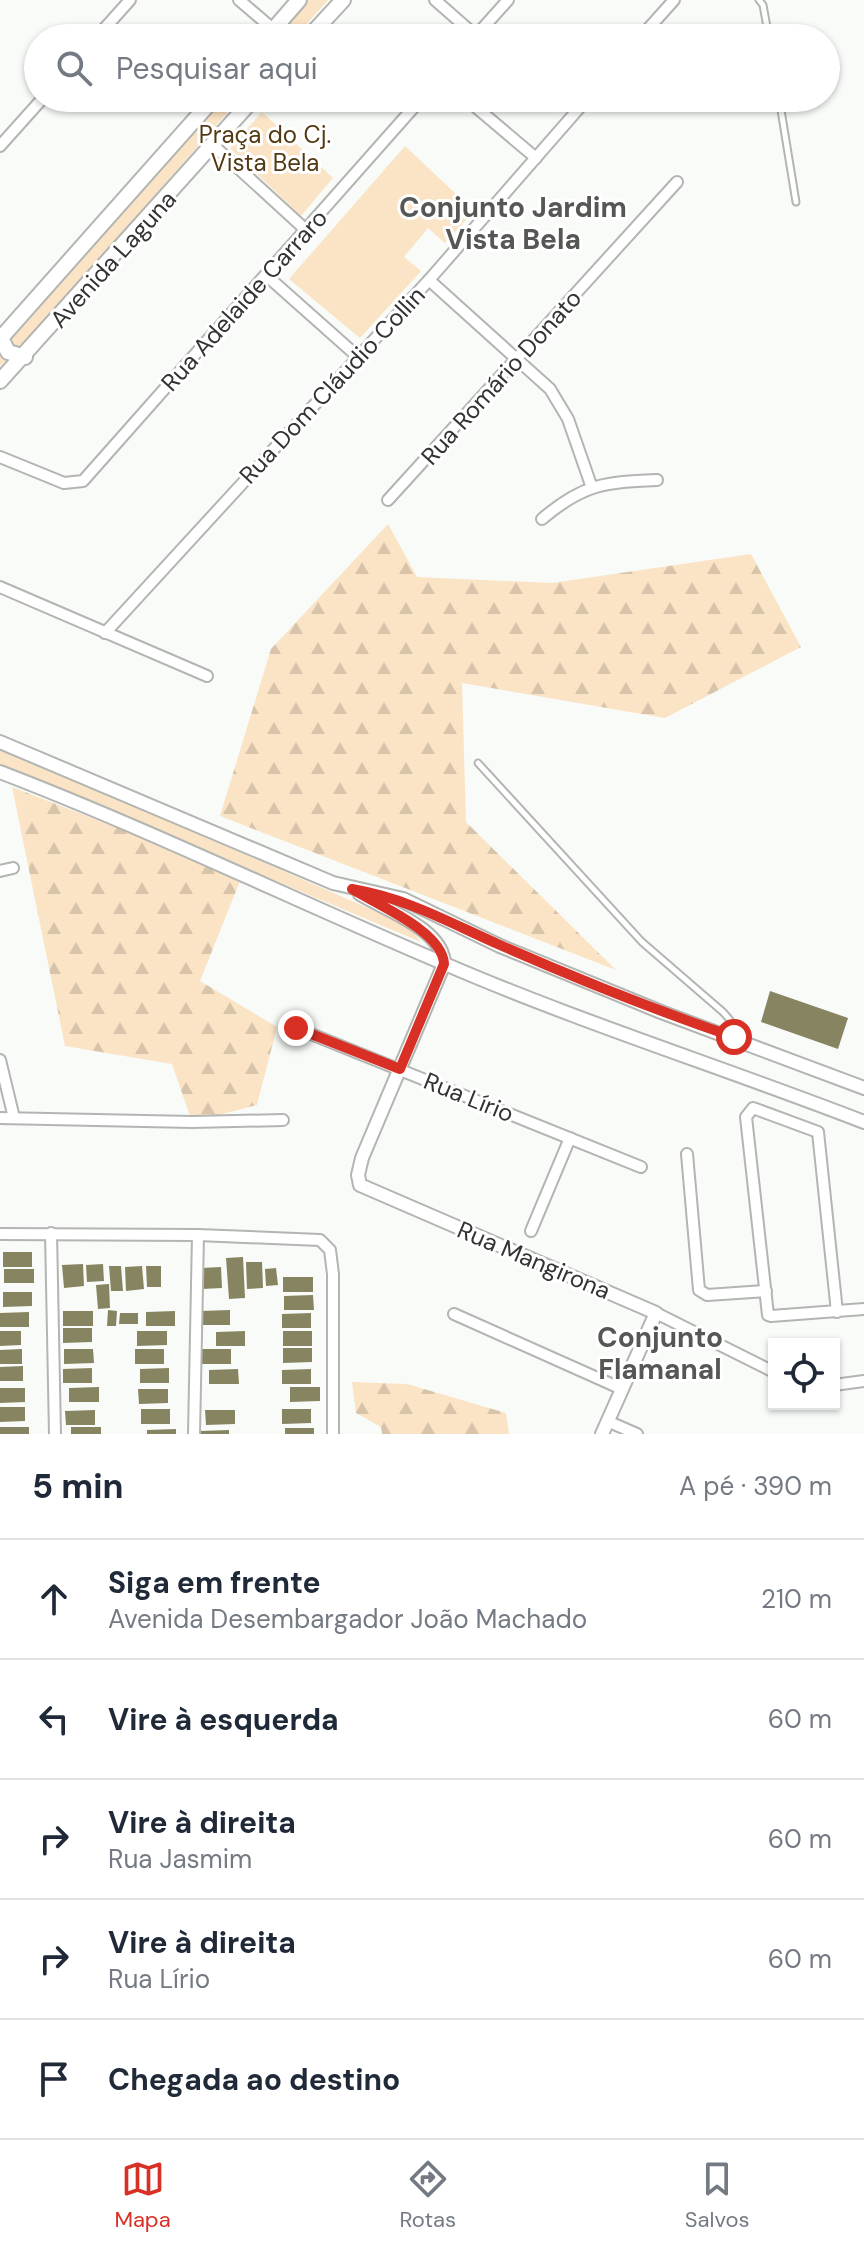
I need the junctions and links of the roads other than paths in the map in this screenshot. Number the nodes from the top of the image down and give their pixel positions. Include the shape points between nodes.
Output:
1 (130, 0) edge
2 (239, 0) edge
3 (299, 0) edge
4 (343, 0) edge
5 (435, 0) edge
6 (508, 0) edge
7 (674, 0) edge
8 (759, 0) edge
9 (109, 24) edge
10 (260, 24) edge
11 (278, 24) edge
12 (321, 24) edge
13 (461, 24) edge
14 (487, 24) edge
15 (653, 24) edge
16 (766, 24) edge
17 (30, 112) edge
18 (202, 112) edge
19 (242, 112) edge
20 (410, 112) edge
21 (482, 112) edge
22 (576, 112) edge
23 (781, 112) edge
24 (0, 146) edge
25 (214, 146) junction
26 (536, 158) junction
27 (677, 182) dead end
28 (796, 202) dead end
29 (307, 231) junction
30 (267, 276) junction
31 (429, 280) junction
32 (0, 338) edge
33 (357, 356) junction
34 (25, 357) junction
35 (519, 358) junction
36 (0, 381) edge
37 (0, 457) edge
38 (657, 480) dead end
39 (591, 485) junction
40 (388, 500) dead end
41 (542, 519) dead end
42 (0, 587) edge
43 (105, 633) junction
44 (207, 676) dead end
45 (0, 742) edge
46 (478, 763) dead end
47 (0, 772) edge
48 (13, 868) dead end
49 (0, 871) edge
50 (352, 889) junction
51 (444, 964) junction
52 (296, 1028) dead end
53 (734, 1037) junction
54 (0, 1060) edge
55 (400, 1069) junction
56 (864, 1088) edge
57 (0, 1118) edge
58 (14, 1118) junction
59 (283, 1120) dead end
60 (864, 1122) edge
61 (570, 1138) junction
62 (687, 1154) dead end
63 (641, 1167) dead end
64 (531, 1231) dead end
65 (51, 1233) junction
66 (0, 1234) edge
67 (198, 1235) junction
68 (766, 1291) junction
69 (864, 1309) edge
70 (837, 1312) junction
71 (656, 1313) junction
72 (454, 1314) dead end
73 (768, 1369) edge
74 (864, 1381) edge
75 (840, 1384) edge
76 (622, 1389) junction
77 (607, 1421) junction
78 (55, 1434) edge
79 (194, 1434) edge
80 (333, 1434) edge
81 (602, 1434) edge
82 (637, 1434) edge

1 - 9 street
2 - 10 street
3 - 11 main road
4 - 12 main road
5 - 13 street
6 - 14 street
7 - 15 street
8 - 16 lane
17 - 24 street
18 - 32 main road, Avenida Laguna
19 - 25 main road, Avenida Laguna
20 - 29 street, Rua Adelaide Carraro
21 - 26 street
22 - 26 street, Rua Dom Cláudio Collin
23 - 28 lane
25 - 29 street
25 - 34 main road, Avenida Laguna
26 - 31 street, Rua Dom Cláudio Collin
27 - 35 street, Rua Romário Donato
29 - 30 street, Rua Adelaide Carraro
30 - 33 street
30 - 37 street, Rua Adelaide Carraro via 83,481 64,483
31 - 33 street, Rua Dom Cláudio Collin
31 - 35 street
32 - 34 main road via 8,352
33 - 43 street, Rua Dom Cláudio Collin
34 - 36 main road, Avenida Laguna
35 - 39 street via 550,389 568,419
35 - 40 street, Rua Romário Donato
38 - 39 street
39 - 41 street
42 - 43 street
43 - 44 street
45 - 50 street
46 - 53 lane via 642,942 723,1012
47 - 51 street
48 - 49 street
50 - 51 street via 433,939 444,954
50 - 53 street via 403,899 529,958
51 - 55 street
51 - 60 street
52 - 55 street, Rua Lírio
53 - 56 street
54 - 58 street
55 - 61 street, Rua Lírio
55 - 71 street, Rua Mangirona via 362,1158 359,1181 373,1192
57 - 58 street
58 - 59 street
61 - 63 street, Rua Lírio
61 - 64 street
62 - 68 street via 699,1290 707,1295
65 - 66 street
65 - 67 street
65 - 78 street
67 - 79 street
67 - 80 street via 320,1240 330,1250
68 - 70 street via 771,1316
68 - 70 street via 746,1117 753,1108 818,1132
69 - 70 street
71 - 73 street, Rua Mangirona
71 - 76 street
72 - 76 street
74 - 75 street
76 - 77 street
77 - 81 street
77 - 82 street

